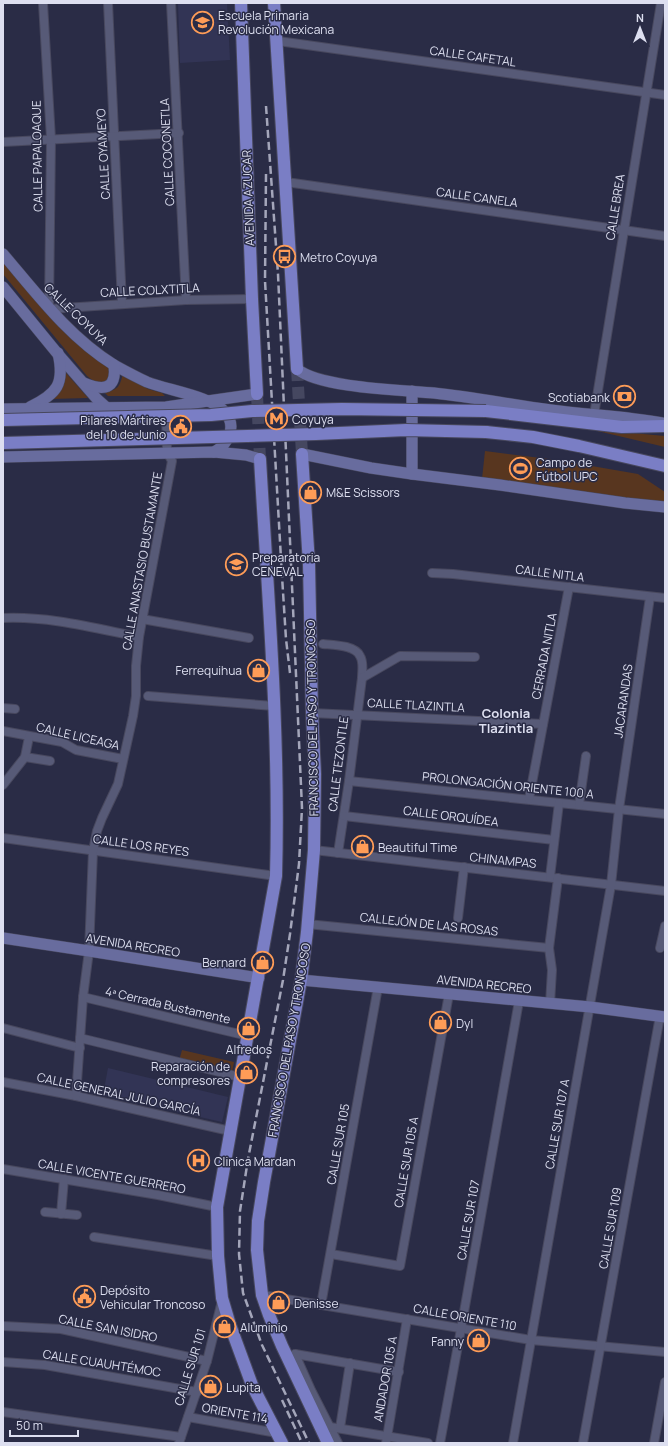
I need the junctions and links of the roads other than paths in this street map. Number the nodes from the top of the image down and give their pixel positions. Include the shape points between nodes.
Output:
1 (43, 3) edge
2 (108, 3) edge
3 (171, 3) edge
4 (241, 3) edge
5 (274, 3) edge
6 (661, 3) edge
7 (278, 41) junction
8 (646, 92) junction
9 (665, 95) edge
10 (178, 133) junction
11 (114, 135) junction
12 (51, 139) junction
13 (3, 142) edge
14 (286, 182) junction
15 (624, 230) junction
16 (665, 236) edge
17 (3, 254) edge
18 (3, 287) edge
19 (252, 299) junction
20 (186, 300) junction
21 (122, 303) junction
22 (49, 309) junction
23 (57, 353) junction
24 (114, 365) junction
25 (297, 369) joint
26 (83, 382) junction
27 (412, 391) junction
28 (257, 394) joint
29 (210, 401) junction
30 (166, 407) junction
31 (26, 408) junction
32 (107, 408) junction
33 (3, 409) edge
34 (594, 414) junction
35 (3, 420) edge
36 (665, 425) edge
37 (3, 443) edge
38 (167, 452) junction
39 (214, 452) junction
40 (302, 454) joint
41 (3, 457) edge
42 (260, 459) joint
43 (648, 462) junction
44 (665, 466) edge
45 (412, 474) junction
46 (665, 474) edge
47 (665, 507) edge
48 (432, 573) dead end
49 (569, 587) junction
50 (650, 597) junction
51 (665, 598) edge
52 (3, 618) edge
53 (142, 619) junction
54 (139, 637) junction
55 (249, 638) dead end
56 (322, 644) dead end
57 (475, 657) dead end
58 (362, 678) junction
59 (148, 696) dead end
60 (274, 706) junction
61 (3, 708) edge
62 (15, 709) dead end
63 (312, 712) junction
64 (357, 714) junction
65 (543, 724) junction
66 (3, 731) edge
67 (29, 736) junction
68 (586, 756) dead end
69 (25, 757) junction
70 (123, 759) junction
71 (50, 760) dead end
72 (349, 781) junction
73 (3, 785) edge
74 (529, 800) junction
75 (559, 803) junction
76 (579, 805) junction
77 (619, 809) junction
78 (665, 814) edge
79 (344, 816) junction
80 (3, 838) edge
81 (554, 840) junction
82 (314, 850) junction
83 (93, 851) junction
84 (338, 853) junction
85 (464, 867) junction
86 (276, 876) junction
87 (554, 878) junction
88 (611, 884) junction
89 (665, 891) edge
90 (458, 918) dead end
91 (307, 924) junction
92 (665, 926) edge
93 (3, 938) edge
94 (549, 948) junction
95 (660, 948) dead end
96 (89, 950) junction
97 (259, 978) junction
98 (301, 980) junction
99 (378, 987) junction
100 (449, 994) junction
101 (83, 997) junction
102 (519, 1001) junction
103 (550, 1004) junction
104 (590, 1008) junction
105 (662, 1017) edge
106 (3, 1028) edge
107 (248, 1036) junction
108 (80, 1038) junction
109 (80, 1048) junction
110 (240, 1077) junction
111 (3, 1082) edge
112 (76, 1096) junction
113 (230, 1131) junction
114 (3, 1169) edge
115 (64, 1179) junction
116 (217, 1207) junction
117 (45, 1212) dead end
118 (60, 1214) junction
119 (77, 1215) dead end
120 (94, 1237) dead end
121 (331, 1254) junction
122 (218, 1256) junction
123 (262, 1295) junction
124 (222, 1298) junction
125 (321, 1305) junction
126 (408, 1319) junction
127 (3, 1326) edge
128 (461, 1329) junction
129 (531, 1340) junction
130 (601, 1347) junction
131 (665, 1352) edge
132 (207, 1361) junction
133 (3, 1362) edge
134 (350, 1363) junction
135 (399, 1372) junction
136 (665, 1382) edge
137 (307, 1391) junction
138 (197, 1392) junction
139 (3, 1412) edge
140 (188, 1417) junction
141 (330, 1427) junction
142 (340, 1428) junction
143 (280, 1438) edge
144 (386, 1439) edge
145 (180, 1440) edge
146 (328, 1443) edge
147 (338, 1443) edge
148 (428, 1443) edge
149 (440, 1443) edge
150 (513, 1443) edge
151 (583, 1443) edge
152 (654, 1443) edge

1 - 12 street, CALLE PAPALOAQUE
2 - 11 street, CALLE OYAMEYO
3 - 10 street, CALLE COCONETLA
4 - 19 main road, AVENIDA AZUCAR
5 - 7 main road
6 - 8 street, CALLE BREA
7 - 8 street, CALLE CAFETAL
7 - 14 main road
8 - 9 street, CALLE CAFETAL
8 - 15 street, CALLE BREA
10 - 11 street
10 - 20 street, CALLE COCONETLA
11 - 12 street
11 - 21 street, CALLE OYAMEYO
12 - 13 street
12 - 22 street, CALLE PAPALOAQUE
14 - 15 street, CALLE CANELA
14 - 25 main road
15 - 16 street, CALLE CANELA
15 - 34 street, CALLE BREA
17 - 22 street, CALLE COYUYA
18 - 23 street
19 - 20 street, CALLE COLXTITLA
19 - 28 main road, AVENIDA AZUCAR
20 - 21 street, CALLE COLXTITLA
21 - 22 street, CALLE COLXTITLA
22 - 24 street, CALLE COYUYA via 88,347
23 - 26 street
23 - 31 street via 60,371 56,389 48,398
24 - 26 street via 114,378 111,384 95,388
24 - 29 street, CALLE COYUYA via 147,382
25 - 27 street via 311,377 334,382
26 - 32 street
27 - 34 street
27 - 45 street
28 - 29 street
29 - 30 street
29 - 39 street via 226,413 231,427 226,442
30 - 32 street
30 - 38 street, CALLE ANASTASIO BUSTAMANTE
31 - 32 street
31 - 33 street
34 - 36 street via 638,418
35 - 36 main road, bridge via 203,415 342,408 486,411 622,427
37 - 43 main road, bridge via 406,430 486,432 548,440
38 - 39 street
38 - 41 street
38 - 53 street, CALLE ANASTASIO BUSTAMANTE via 172,461
39 - 42 street
40 - 45 street
40 - 63 main road, FRANCISCO DEL PASO Y TRONCOSO via 309,564
42 - 60 main road
43 - 44 main road
43 - 46 main road
45 - 47 street
48 - 49 street, CALLE NITLA
49 - 50 street, CALLE NITLA
49 - 65 street, CERRADA NITLA
50 - 51 street, CALLE NITLA
50 - 77 street, JACARANDAS
52 - 54 street via 38,618
53 - 54 street, CALLE ANASTASIO BUSTAMANTE
53 - 55 street
54 - 70 street, CALLE ANASTASIO BUSTAMANTE via 136,696
56 - 58 street, CALLE TEZONTLE via 345,647 360,655
57 - 58 street via 400,656
58 - 64 street, CALLE TEZONTLE
59 - 60 street
60 - 86 main road
61 - 62 street
63 - 64 street, CALLE TLAZINTLA
63 - 82 main road, FRANCISCO DEL PASO Y TRONCOSO via 315,774
64 - 65 street, CALLE TLAZINTLA
64 - 72 street, CALLE TEZONTLE
65 - 74 street, CERRADA NITLA
66 - 67 street, CALLE LICEAGA
67 - 69 street
67 - 70 street, CALLE LICEAGA via 62,742 76,750
68 - 76 street
69 - 71 street
69 - 73 street
70 - 83 street, CALLE ANASTASIO BUSTAMANTE via 118,784 97,831
72 - 74 street, PROLONGACIÓN ORIENTE 100 A
72 - 79 street, CALLE TEZONTLE
74 - 75 street, PROLONGACIÓN ORIENTE 100 A
75 - 76 street, PROLONGACIÓN ORIENTE 100 A
75 - 81 street
76 - 77 street, PROLONGACIÓN ORIENTE 100 A
77 - 78 street, PROLONGACIÓN ORIENTE 100 A
77 - 88 street, CALLE SUR 107 A
79 - 81 street, CALLE ORQUÍDEA
79 - 84 street, CALLE TEZONTLE
80 - 83 street, CALLE LOS REYES
81 - 87 street
82 - 84 street, CHINAMPAS
82 - 91 main road, FRANCISCO DEL PASO Y TRONCOSO
83 - 86 street, CALLE LOS REYES
83 - 96 street, CALLE ANASTASIO BUSTAMANTE
84 - 85 street, CHINAMPAS
85 - 87 street, CHINAMPAS
85 - 90 street
86 - 97 main road
87 - 88 street, CHINAMPAS
87 - 94 street
88 - 89 street, CHINAMPAS
88 - 104 street, CALLE SUR 107 A
91 - 94 street, CALLEJÓN DE LAS ROSAS
91 - 98 main road, FRANCISCO DEL PASO Y TRONCOSO
92 - 95 street
93 - 96 street, AVENIDA RECREO
94 - 103 street via 552,970
96 - 97 street, AVENIDA RECREO
96 - 101 street, CALLE ANASTASIO BUSTAMANTE
97 - 107 main road
98 - 99 street, AVENIDA RECREO
98 - 123 main road, FRANCISCO DEL PASO Y TRONCOSO via 258,1221 257,1250
99 - 100 street, AVENIDA RECREO
99 - 121 street, CALLE SUR 105
100 - 102 street, AVENIDA RECREO
100 - 121 street, CALLE SUR 105 A via 400,1266
101 - 107 street, 4ª Cerrada Bustamente
101 - 108 street, CALLE ANASTASIO BUSTAMANTE
102 - 103 street, AVENIDA RECREO
102 - 128 street, CALLE SUR 107
103 - 104 street, AVENIDA RECREO
104 - 105 street, AVENIDA RECREO
104 - 129 street, CALLE SUR 107 A
105 - 130 street, CALLE SUR 109
106 - 109 street
107 - 110 main road
108 - 109 street, CALLE ANASTASIO BUSTAMANTE
108 - 110 street
109 - 112 street, CALLE ANASTASIO BUSTAMANTE
110 - 113 main road
111 - 112 street, CALLE GENERAL JULIO GARCÍA
112 - 113 street, CALLE GENERAL JULIO GARCÍA
113 - 116 main road
114 - 115 street, CALLE VICENTE GUERRERO
115 - 116 street, CALLE VICENTE GUERRERO
115 - 118 street
116 - 122 main road
117 - 118 street
118 - 119 street
120 - 122 street
121 - 125 street, CALLE SUR 105
122 - 124 main road
123 - 125 street, CALLE ORIENTE 110
123 - 137 main road, FRANCISCO DEL PASO Y TRONCOSO via 282,1346
124 - 132 street, CALLE SUR 101
124 - 143 main road via 252,1385
125 - 126 street, CALLE ORIENTE 110
126 - 128 street, CALLE ORIENTE 110
126 - 135 street, ANDADOR 105 A
127 - 132 street, CALLE SAN ISIDRO via 61,1329
128 - 129 street, CALLE ORIENTE 110
128 - 149 street, CALLE SUR 107
129 - 130 street, CALLE ORIENTE 110
129 - 150 street, CALLE SUR 107 A
130 - 131 street, CALLE ORIENTE 110
130 - 151 street, CALLE SUR 109
132 - 138 street, CALLE SUR 101
133 - 138 street, CALLE CUAUHTÉMOC via 45,1365
134 - 135 street
134 - 137 street via 295,1354
134 - 142 street
135 - 144 street, ANDADOR 105 A
136 - 152 street
137 - 141 street
137 - 146 main road, FRANCISCO DEL PASO Y TRONCOSO
138 - 140 street, CALLE SUR 101
139 - 145 street
140 - 143 street, ORIENTE 114
140 - 145 street, CALLE SUR 101
141 - 142 street
141 - 147 street
142 - 144 street
144 - 148 street

